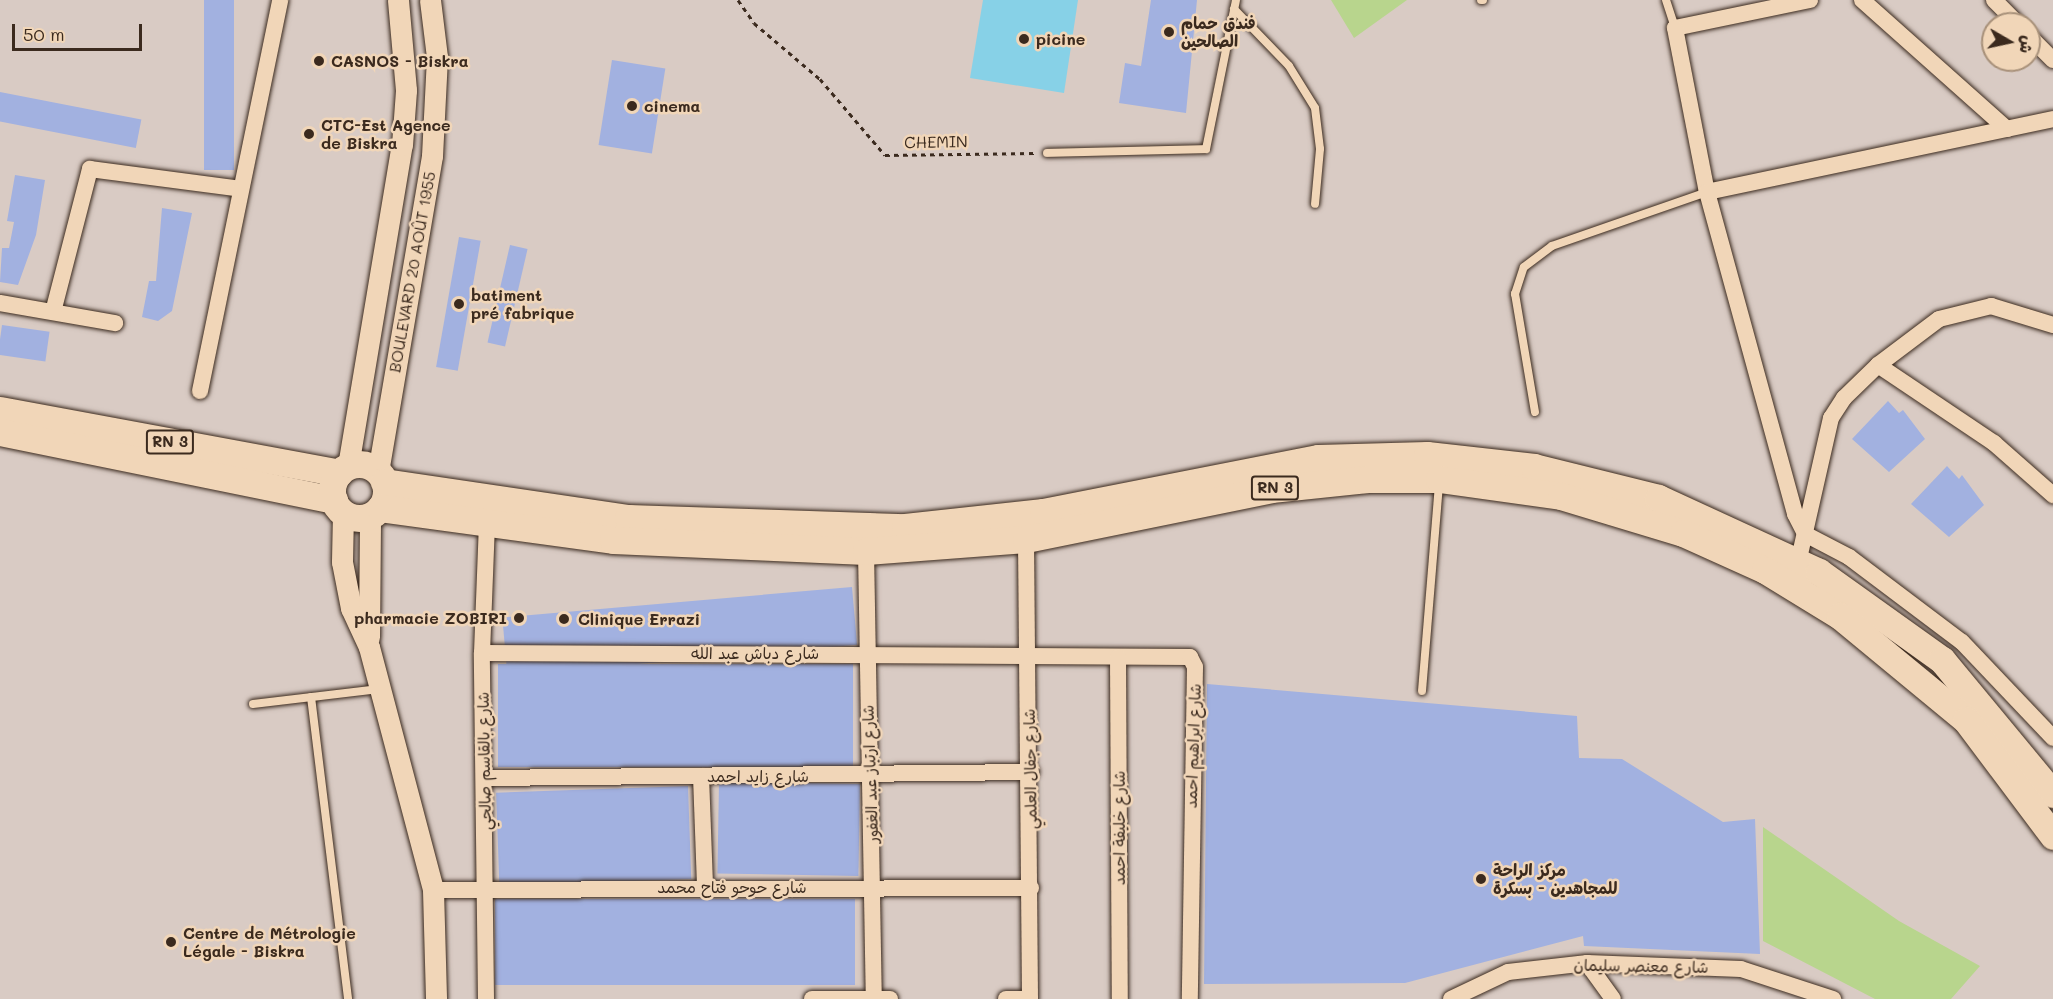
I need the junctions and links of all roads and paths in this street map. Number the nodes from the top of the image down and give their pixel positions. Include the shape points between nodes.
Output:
1 (280, 0) edge
2 (398, 0) edge
3 (430, 0) edge
4 (738, 0) edge
5 (1666, 0) edge
6 (1810, 0) edge
7 (1862, 0) edge
8 (1994, 0) edge
9 (1235, 4) edge
10 (2006, 12) edge
11 (1676, 28) junction
12 (2041, 48) edge
13 (2053, 60) edge
14 (2053, 119) edge
15 (2007, 129) junction
16 (1047, 153) joint
17 (241, 189) junction
18 (1707, 192) junction
19 (1315, 204) dead end
20 (0, 303) edge
21 (53, 312) junction
22 (115, 322) dead end
23 (2053, 325) edge
24 (1878, 365) junction
25 (200, 391) dead end
26 (0, 410) edge
27 (1535, 412) dead end
28 (0, 432) edge
29 (344, 470) junction
30 (1439, 479) junction
31 (378, 495) junction
32 (2053, 495) edge
33 (338, 507) junction
34 (487, 523) junction
35 (1805, 534) junction
36 (1026, 539) junction
37 (866, 551) junction
38 (1798, 563) junction
39 (1962, 642) junction
40 (369, 647) junction
41 (482, 653) junction
42 (866, 654) junction
43 (1028, 657) junction
44 (1118, 657) junction
45 (1942, 660) junction
46 (380, 689) junction
47 (1422, 691) dead end
48 (311, 697) junction
49 (253, 704) dead end
50 (2053, 738) edge
51 (1031, 772) junction
52 (701, 776) junction
53 (872, 776) junction
54 (485, 778) junction
55 (2053, 794) edge
56 (2053, 836) edge
57 (705, 886) junction
58 (872, 888) junction
59 (1031, 888) junction
60 (433, 890) junction
61 (486, 890) junction
62 (1587, 963) junction
63 (882, 998) edge
64 (348, 999) edge
65 (436, 999) edge
66 (486, 999) edge
67 (812, 999) edge
68 (1006, 999) edge
69 (1030, 999) edge
70 (1119, 999) edge
71 (1190, 999) edge
72 (1451, 999) edge
73 (1613, 999) edge
74 (1833, 999) edge

1 - 17 street
2 - 29 street, BOULEVARD 20 AOÛT 1955 via 406,90 402,145
3 - 31 street, BOULEVARD 20 AOÛT 1955 via 437,57 432,156
4 - 16 path, CHEMIN via 754,23 820,80 885,154
5 - 11 lane
6 - 11 street
7 - 15 street
8 - 10 street
9 - 16 lane via 1206,149
9 - 19 lane via 1289,66 1315,108 1320,149
11 - 18 street
12 - 13 street
14 - 15 street
15 - 18 street
17 - 21 street via 90,169
17 - 25 street
18 - 27 lane via 1552,246 1524,267 1515,294
18 - 35 street via 1786,485
20 - 21 street
21 - 22 street
23 - 24 street via 1991,306 1939,319
24 - 32 street via 1994,443
24 - 35 street via 1844,398 1832,418
26 - 29 main road, RN 3
28 - 33 main road, RN 3
29 - 31 main road
29 - 33 main road
30 - 36 main road, RN 3 via 1271,489
30 - 47 lane
30 - 56 main road, RN 3 via 1561,496 1639,516 1724,550 1801,590 1883,646 1966,720
31 - 33 main road
31 - 34 main road, RN 3
31 - 38 main road, RN 3 via 628,518 905,527 1043,512 1283,463 1427,455 1534,467 1608,483 1714,521
31 - 40 street, BOULEVARD 20 AOÛT 1955
33 - 40 street via 342,562 351,608
34 - 37 main road, RN 3 via 702,548
34 - 41 street, شارع بالقاسم صالحي
35 - 38 street
35 - 39 street via 1849,557
36 - 37 main road, RN 3
36 - 43 street, شارع جفال العلمي
37 - 42 street, شارع ارتباز عبد الغفور
38 - 45 main road, RN 3 via 1845,589
39 - 45 street
39 - 50 street
40 - 46 street
41 - 42 street, شارع دباش عبد الله
41 - 54 street, شارع بالقاسم صالحي
42 - 43 street, شارع دباش عبد الله
42 - 53 street, شارع ارتباز عبد الغفور
43 - 44 street, شارع ابراهيم احمد
43 - 51 street, شارع جفال العلمي
44 - 70 street, شارع خليفة احمد
44 - 71 street, شارع ابراهيم احمد via 1185,656 1195,662
45 - 55 main road, RN 3
46 - 48 lane
46 - 60 street
48 - 49 lane
48 - 64 lane
51 - 53 street, شارع زايد احمد
51 - 59 street, شارع جفال العلمي
52 - 53 street, شارع زايد احمد
52 - 54 street, شارع زايد احمد
52 - 57 street
53 - 58 street, شارع ارتباز عبد الغفور
54 - 61 street, شارع بالقاسم صالحي
57 - 58 street, شارع حوحو فتاح محمد
57 - 61 street, شارع حوحو فتاح محمد
58 - 59 street, شارع حوحو فتاح محمد
58 - 63 street, شارع ارتباز عبد الغفور
59 - 69 street, شارع جفال العلمي
60 - 61 street, شارع حوحو فتاح محمد
60 - 65 street
61 - 66 street, شارع بالقاسم صالحي
62 - 72 street, شارع معنصر سليمان via 1508,972
62 - 73 street
62 - 74 street, شارع معنصر سليمان via 1741,969
63 - 67 street
68 - 69 street

